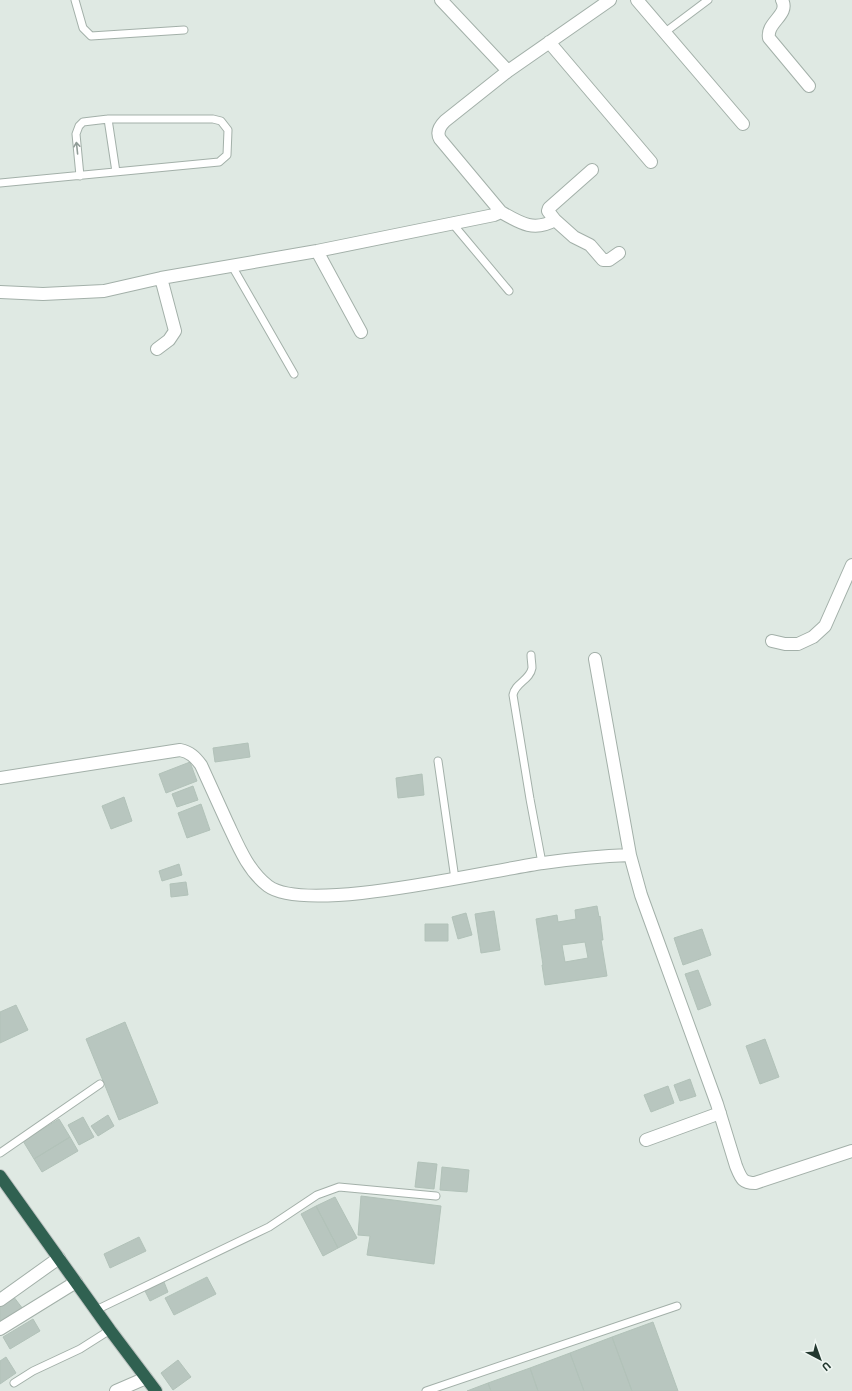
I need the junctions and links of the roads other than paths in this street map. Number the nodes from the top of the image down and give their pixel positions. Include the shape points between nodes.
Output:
1 (75, 0) edge
2 (441, 0) edge
3 (610, 0) edge
4 (637, 0) edge
5 (708, 0) edge
6 (782, 0) edge
7 (184, 30) dead end
8 (664, 33) junction
9 (549, 42) junction
10 (508, 71) junction
11 (809, 86) dead end
12 (108, 119) junction
13 (743, 124) dead end
14 (651, 162) dead end
15 (592, 170) dead end
16 (116, 172) junction
17 (80, 176) junction
18 (0, 183) edge
19 (501, 212) junction
20 (555, 220) junction
21 (452, 223) junction
22 (318, 251) junction
23 (619, 253) dead end
24 (232, 266) junction
25 (161, 278) junction
26 (509, 291) dead end
27 (0, 292) edge
28 (361, 332) dead end
29 (157, 349) dead end
30 (294, 374) dead end
31 (852, 565) edge
32 (772, 641) dead end
33 (531, 654) dead end
34 (595, 660) dead end
35 (438, 761) dead end
36 (0, 778) edge
37 (630, 855) junction
38 (542, 863) junction
39 (455, 878) junction
40 (100, 1084) dead end
41 (720, 1113) junction
42 (646, 1140) dead end
43 (852, 1151) edge
44 (0, 1153) edge
45 (0, 1176) edge
46 (436, 1196) dead end
47 (59, 1258) junction
48 (76, 1282) junction
49 (0, 1300) edge
50 (677, 1306) dead end
51 (96, 1310) junction
52 (0, 1329) edge
53 (110, 1330) junction
54 (146, 1378) junction
55 (14, 1383) dead end
56 (116, 1391) edge
57 (156, 1391) edge
58 (426, 1391) edge

1 - 7 lane via 83,28 91,36
2 - 10 street
3 - 9 street
4 - 8 street
5 - 8 lane
6 - 11 street via 784,10 770,28 769,38
8 - 13 street
9 - 10 street
9 - 14 street
10 - 19 street via 445,120 438,131 440,139
12 - 16 lane
12 - 16 lane via 214,119 221,121 228,130 227,155 219,162
17 -> 12 lane via 77,129 83,122
15 - 20 street via 548,209
16 - 17 lane
17 - 18 lane
19 - 20 street via 514,220 536,227 546,226
19 - 21 street
20 - 23 street via 574,237 590,245 603,260 609,260
21 - 22 street
21 - 26 lane
22 - 24 street
22 - 28 street
24 - 25 street
24 - 30 lane
25 - 27 street via 104,291 43,294
25 - 29 street via 175,331 169,340
31 - 32 street via 825,626 813,637 798,644
33 - 38 lane via 530,674 514,690 513,695
34 - 37 street
35 - 39 lane
36 - 39 street via 187,751 201,765 240,851 251,868 269,887 281,893 305,896 365,893
37 - 38 street
37 - 41 street via 641,895
38 - 39 street
40 - 44 lane
41 - 42 street
41 - 43 street via 736,1166 740,1176 748,1183 755,1183
45 - 47 highway
46 - 51 lane via 339,1187 317,1195 269,1227
47 - 48 highway
47 - 49 street
48 - 51 highway
48 - 52 street
50 - 58 lane
51 - 53 highway
53 - 54 highway
53 - 55 lane via 80,1349
54 - 56 street
54 - 57 highway

